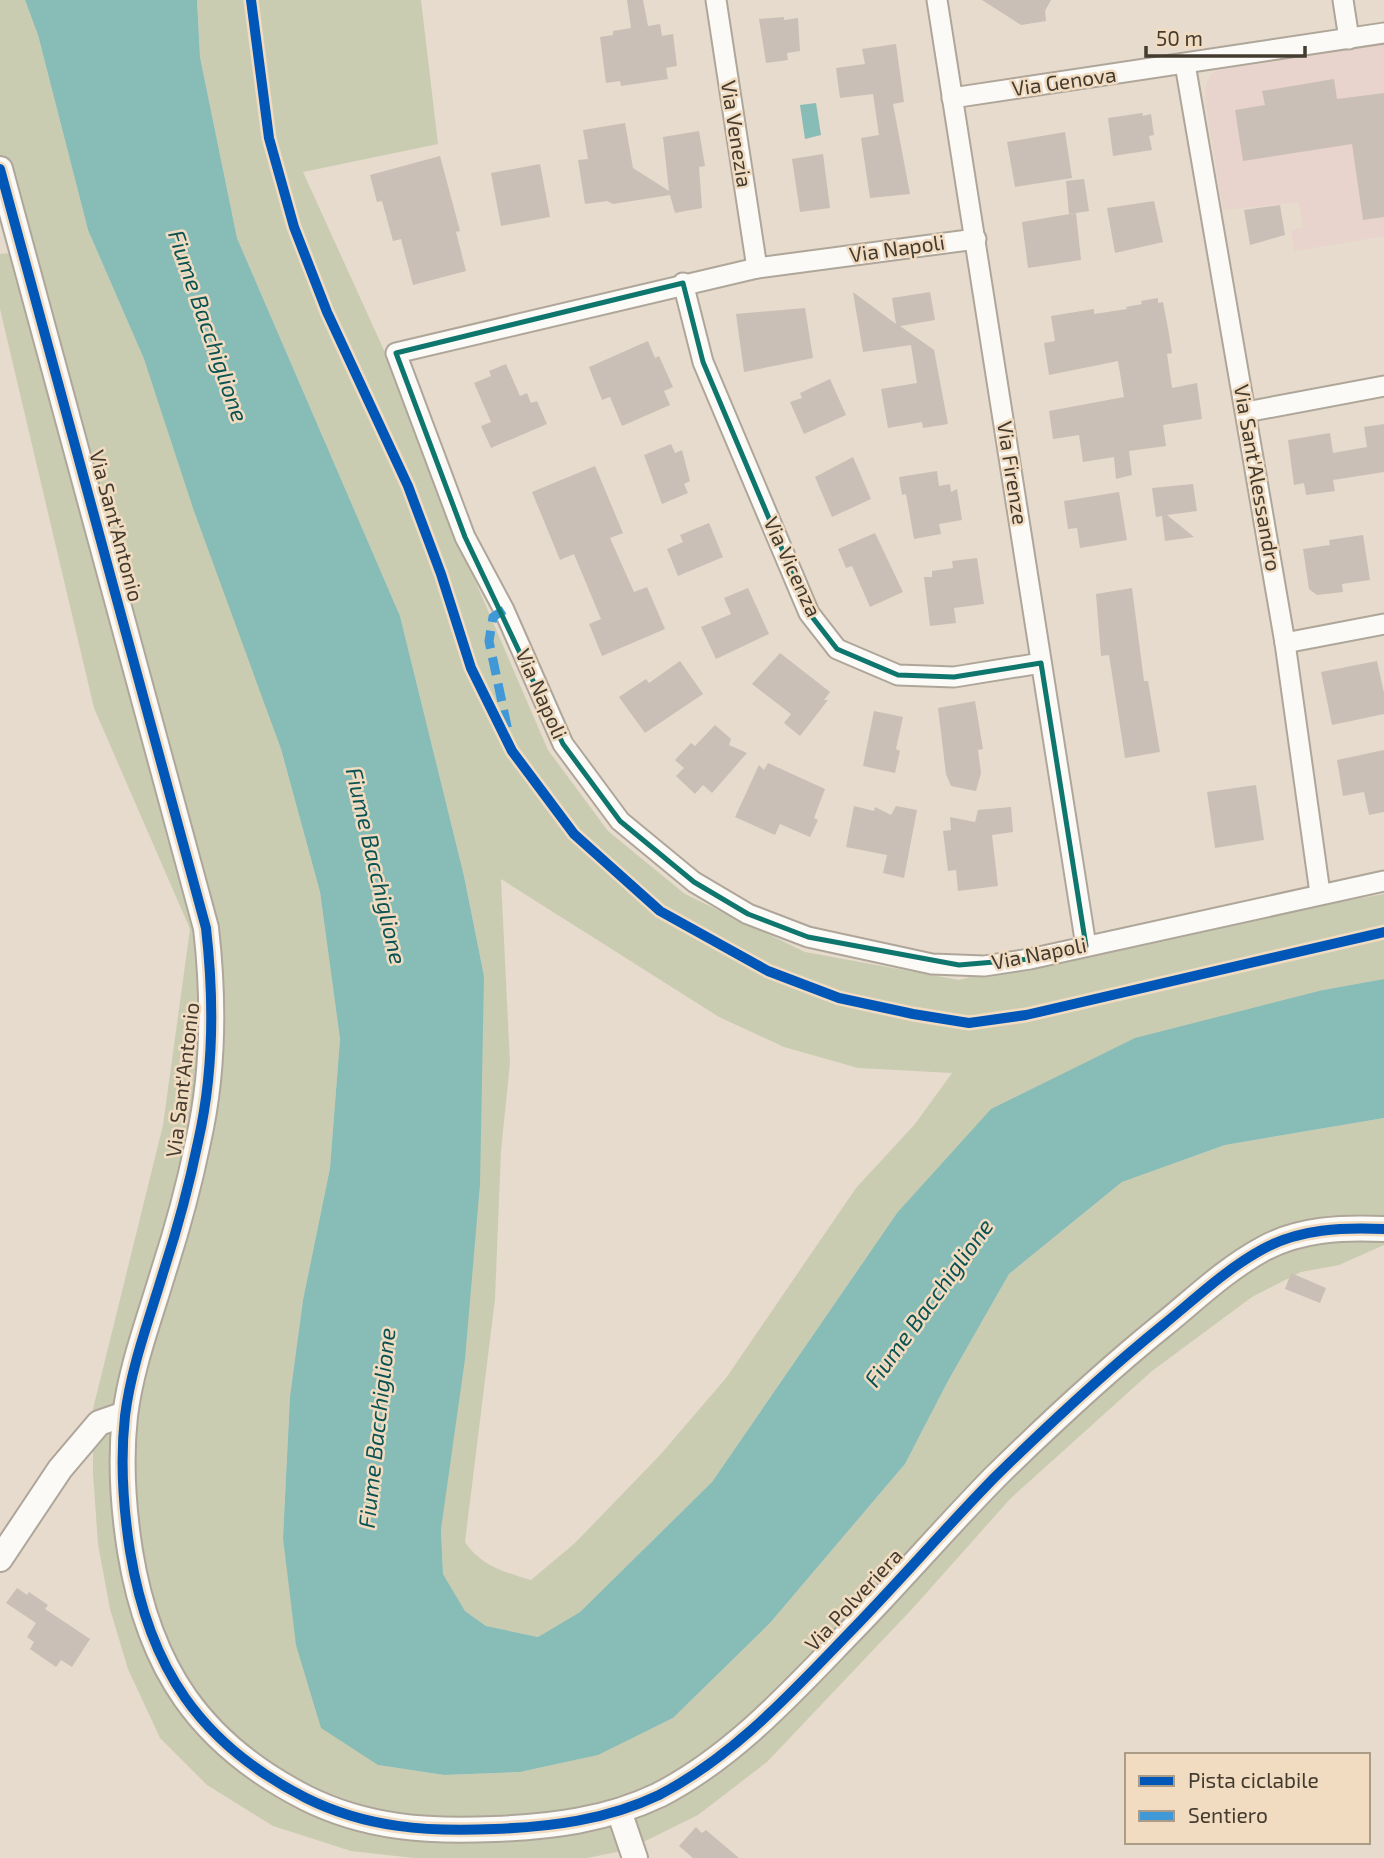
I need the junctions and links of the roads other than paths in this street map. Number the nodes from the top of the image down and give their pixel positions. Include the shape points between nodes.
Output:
1 (716, 0) edge
2 (937, 0) edge
3 (1343, 0) edge
4 (1384, 33) edge
5 (1349, 39) junction
6 (1185, 64) junction
7 (952, 98) junction
8 (0, 169) edge
9 (976, 239) junction
10 (757, 268) junction
11 (684, 283) junction
12 (1384, 387) edge
13 (1246, 412) junction
14 (1384, 624) edge
15 (1285, 643) junction
16 (1041, 663) junction
17 (1384, 881) edge
18 (1320, 894) junction
19 (1086, 946) junction
20 (1384, 1229) edge
21 (125, 1414) junction
22 (0, 1559) edge
23 (286, 1788) joint
24 (619, 1811) junction
25 (635, 1858) edge

1 - 10 street, Via Venezia
2 - 7 street, Via Firenze
3 - 5 street
4 - 5 street, Via Genova
5 - 6 street, Via Genova
6 - 7 street, Via Genova
6 - 13 street, Via Sant'Alessandro
7 - 9 street, Via Firenze
8 - 21 street, Via Sant'Antonio via 206,928 213,985 200,1136
9 - 10 street, Via Napoli
9 - 16 street, Via Firenze
10 - 11 street, Via Napoli
11 - 16 street, Via Vicenza via 702,362 809,613 837,649 898,676 954,677
11 - 19 street, Via Napoli via 396,353 465,537 563,744 620,821 694,882 748,914 808,937 933,964 984,965
12 - 13 street
13 - 15 street, Via Sant'Alessandro
14 - 15 street
15 - 18 street, Via Sant'Alessandro
16 - 19 street, Via Firenze
17 - 18 street, Via Napoli
18 - 19 street, Via Napoli
20 - 24 street, Via Polveriera via 1300,1234 1264,1248 1224,1275 1140,1344 995,1477 809,1675 713,1763 659,1795
21 - 22 street via 99,1423 60,1469
21 - 23 street, Via Sant'Antonio via 122,1479 130,1549 140,1599 158,1649 188,1706 242,1760
23 - 24 street, Via Polveriera via 369,1823 439,1832 525,1828
24 - 25 street

